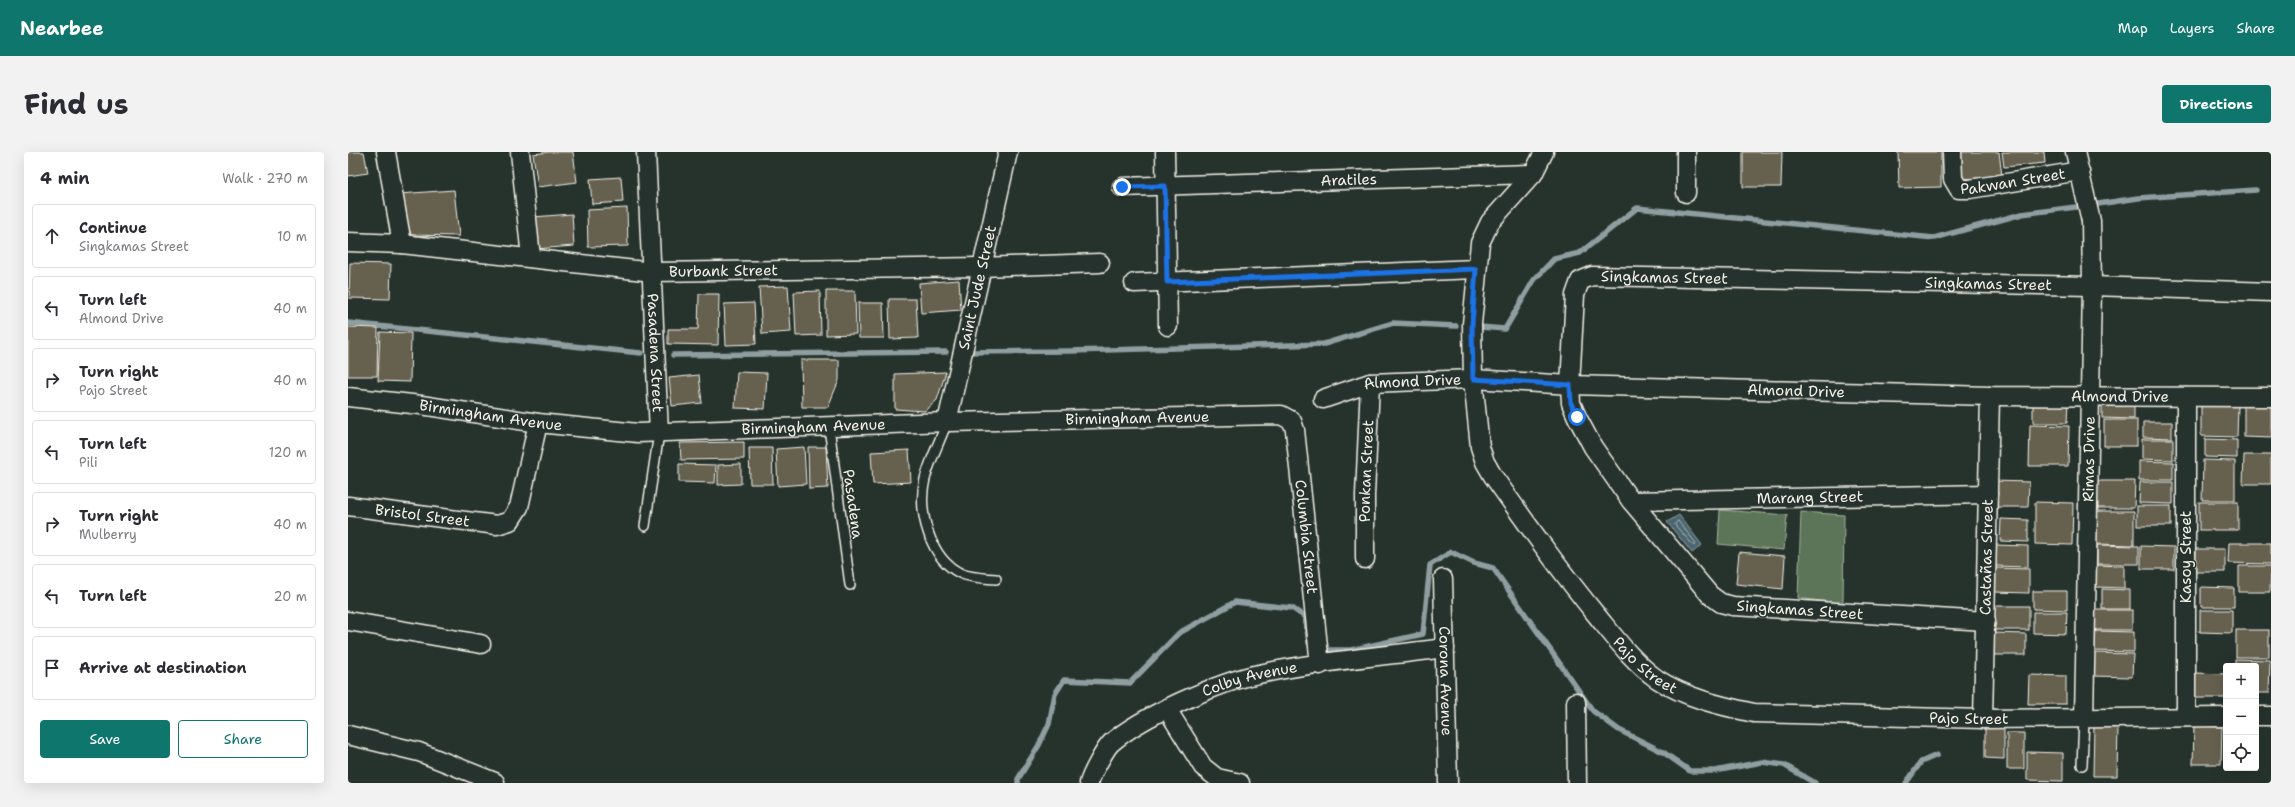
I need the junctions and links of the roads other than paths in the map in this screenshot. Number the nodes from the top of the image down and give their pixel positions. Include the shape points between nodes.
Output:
1 (386, 152) edge
2 (520, 152) edge
3 (646, 152) edge
4 (1008, 152) edge
5 (1165, 152) edge
6 (1544, 152) edge
7 (1686, 152) edge
8 (1952, 152) edge
9 (2075, 152) edge
10 (2080, 171) junction
11 (1533, 174) junction
12 (1165, 186) junction
13 (1122, 187) dead end
14 (1686, 193) dead end
15 (348, 242) edge
16 (402, 244) junction
17 (531, 258) junction
18 (1100, 264) dead end
19 (980, 268) junction
20 (1476, 269) junction
21 (653, 272) junction
22 (1167, 282) junction
23 (1134, 283) dead end
24 (2092, 286) junction
25 (2271, 292) edge
26 (1168, 326) dead end
27 (1473, 379) junction
28 (1370, 382) junction
29 (1570, 385) junction
30 (1990, 396) junction
31 (2090, 396) junction
32 (348, 397) edge
33 (2186, 397) junction
34 (2271, 397) edge
35 (1323, 399) dead end
36 (1281, 415) joint
37 (947, 422) junction
38 (538, 423) junction
39 (829, 427) junction
40 (659, 433) junction
41 (1988, 494) junction
42 (1631, 501) junction
43 (348, 506) edge
44 (645, 526) dead end
45 (1365, 559) dead end
46 (1443, 578) dead end
47 (996, 579) dead end
48 (850, 585) dead end
49 (348, 621) edge
50 (1986, 622) junction
51 (481, 644) dead end
52 (1445, 648) junction
53 (1320, 664) junction
54 (1576, 702) dead end
55 (1167, 709) junction
56 (2259, 716) edge
57 (2271, 716) edge
58 (2223, 717) edge
59 (2186, 718) junction
60 (1983, 719) junction
61 (2084, 719) junction
62 (348, 735) edge
63 (2082, 765) dead end
64 (495, 782) dead end
65 (1089, 783) edge
66 (1240, 783) edge
67 (1448, 783) edge
68 (1577, 783) edge

1 - 16 street
2 - 17 street
3 - 21 street, Pasadena Street
4 - 19 street, Saint Jude Street
5 - 12 street
6 - 11 street, Pajo Street
7 - 14 street
8 - 10 street, Pakwan Street via 1953,179 1959,189
9 - 10 street, Rimas Drive
10 - 24 street, Rimas Drive via 2091,221
11 - 12 street, Aratiles
11 - 20 street, Pajo Street via 1490,222 1480,243
12 - 13 street, Aratiles
12 - 22 street
15 - 16 street, Burbank Street
16 - 17 street, Burbank Street
17 - 21 street, Burbank Street
18 - 19 street, Burbank Street
19 - 21 street, Burbank Street
19 - 37 street, Saint Jude Street
20 - 22 street
20 - 27 street, Pajo Street via 1472,324
21 - 40 street, Pasadena Street
22 - 23 street
22 - 26 street
24 - 25 street, Singkamas Street
24 - 29 street, Singkamas Street via 1592,276 1580,281 1575,295
24 - 31 street, Rimas Drive
27 - 28 street, Almond Drive
27 - 29 street, Almond Drive
27 - 60 street, Pajo Street via 1480,447 1493,476 1561,572 1629,654 1657,679 1713,704 1754,713
28 - 35 street, Almond Drive
28 - 45 street, Ponkan Street
29 - 30 street, Almond Drive
29 - 42 street, Singkamas Street via 1571,403 1577,417 1593,446
30 - 31 street, Almond Drive
30 - 41 street, Castañas Street
31 - 33 street, Almond Drive
31 - 61 street, Rimas Drive
32 - 38 street, Birmingham Avenue
33 - 34 street, Almond Drive
33 - 59 street, Kasoy Street
36 - 37 street, Birmingham Avenue
36 - 53 street, Columbia Street via 1292,421 1295,430
37 - 39 street, Birmingham Avenue
37 - 47 lane via 924,480 922,507 928,531 941,558 963,575
38 - 40 street, Birmingham Avenue
38 - 43 street, Bristol Street via 519,507 510,521 497,525
39 - 40 street, Birmingham Avenue
39 - 48 lane, Pasadena
40 - 44 lane
41 - 42 street, Marang Street
41 - 50 street, Castañas Street
42 - 50 street, Singkamas Street via 1710,595 1721,603 1733,606
46 - 52 street, Corona Avenue
49 - 51 street
50 - 60 street, Castañas Street
52 - 53 street, Colby Avenue
52 - 67 street, Corona Avenue
53 - 55 street, Colby Avenue via 1258,674
54 - 68 street
55 - 65 street, Colby Avenue via 1133,727 1110,744
55 - 66 street via 1203,767 1217,778
56 - 57 street
58 - 59 street, Pajo Street
59 - 61 street, Pajo Street
60 - 61 street, Pajo Street
61 - 63 lane
62 - 64 street via 420,752

